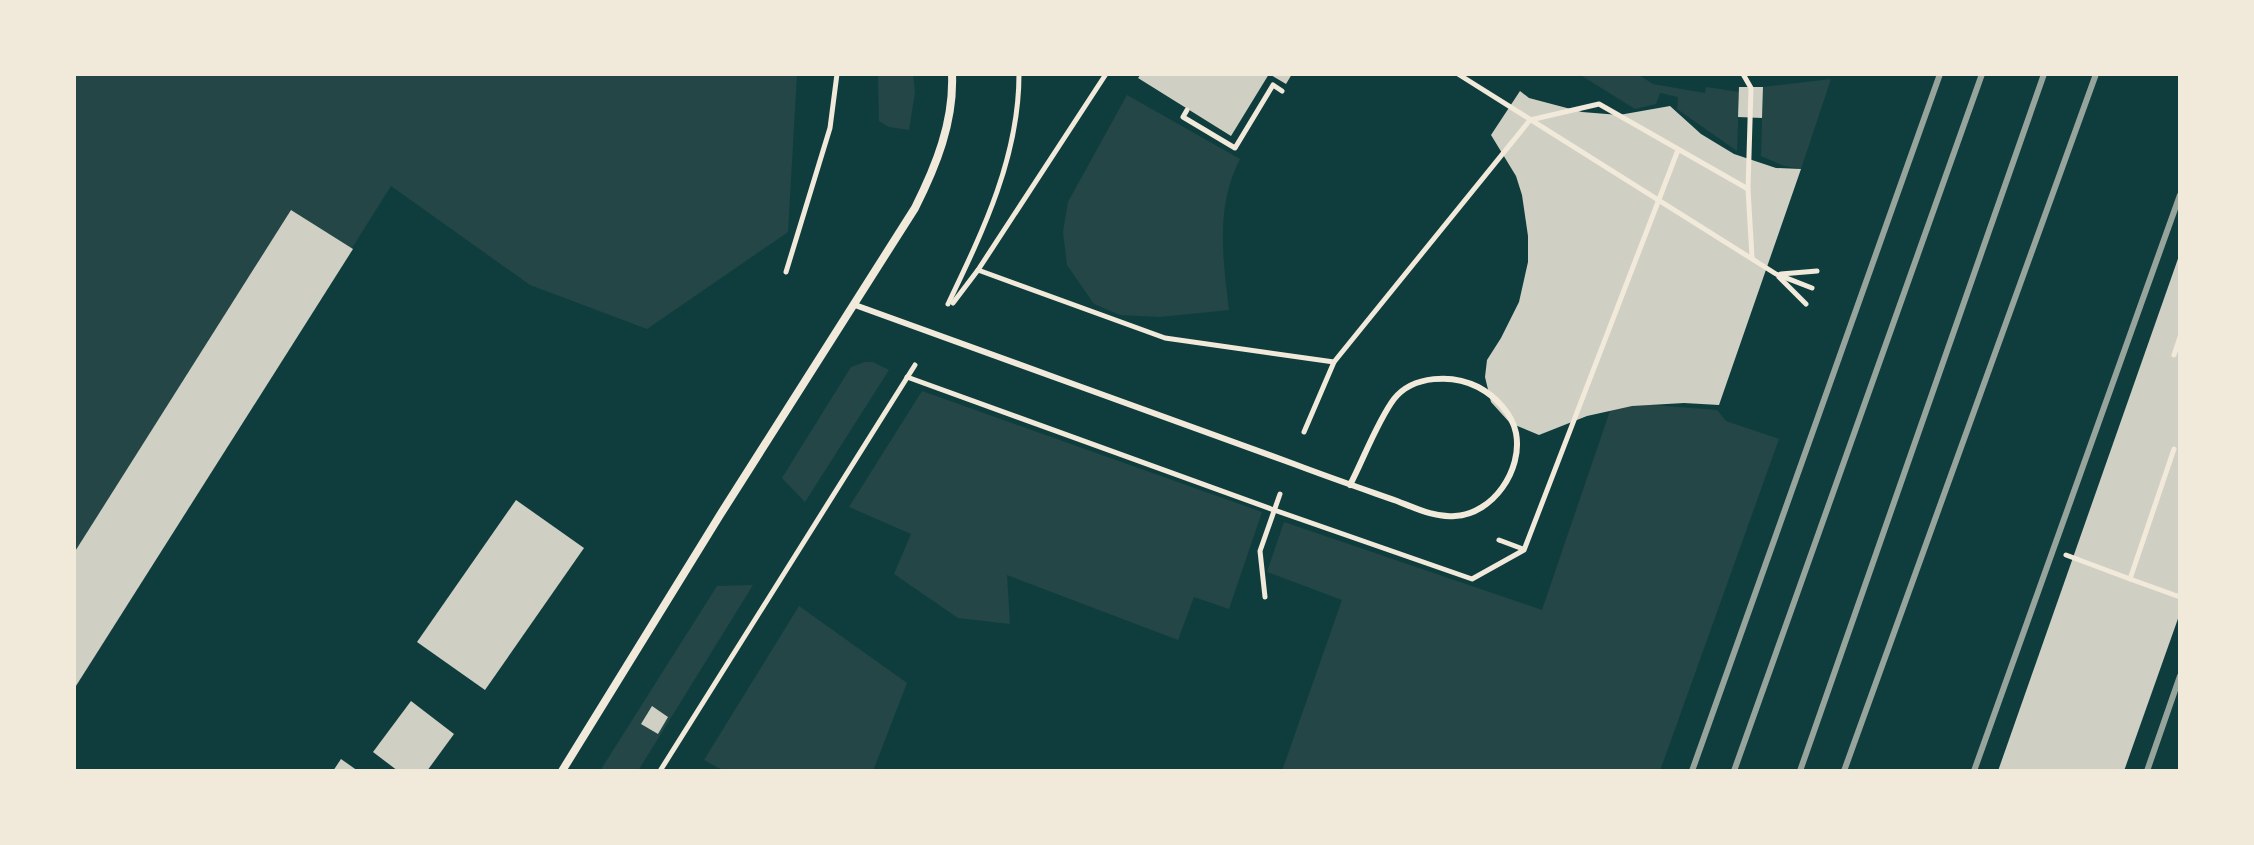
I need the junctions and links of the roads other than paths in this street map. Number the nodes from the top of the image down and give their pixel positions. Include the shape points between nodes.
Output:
1 (952, 74) edge
2 (855, 305) junction
3 (1350, 485) junction
4 (562, 771) edge

1 - 2 street via 946,131 929,179
2 - 3 lane
2 - 4 street
3 - 3 lane via 1437,515 1478,510 1502,489 1512,468 1517,435 1496,400 1470,383 1418,382 1392,401

